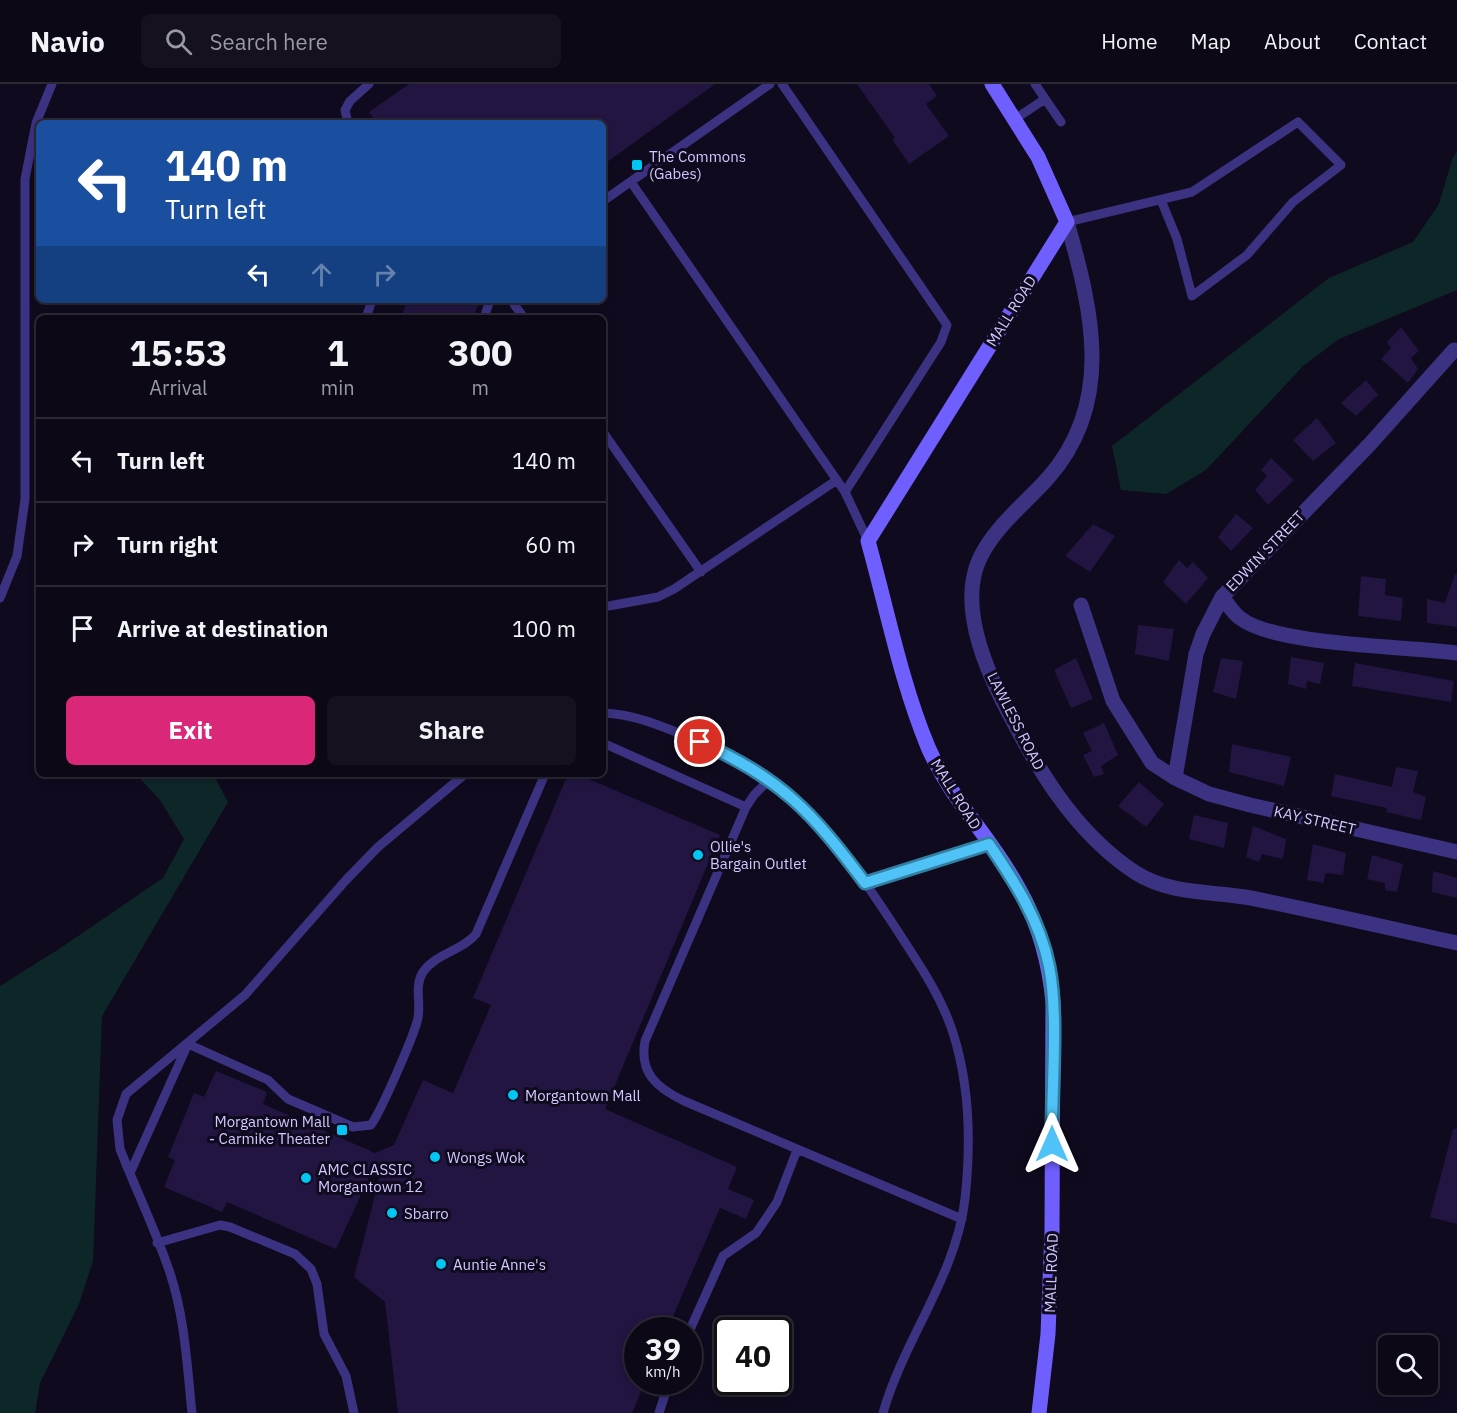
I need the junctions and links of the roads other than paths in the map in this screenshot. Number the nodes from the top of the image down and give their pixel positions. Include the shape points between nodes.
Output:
1 (52, 84) edge
2 (369, 84) edge
3 (770, 84) edge
4 (782, 84) edge
5 (992, 84) edge
6 (1035, 84) edge
7 (1045, 99) junction
8 (1015, 119) junction
9 (37, 120) edge
10 (347, 120) edge
11 (1061, 122) dead end
12 (36, 123) edge
13 (631, 182) junction
14 (606, 199) edge
15 (1161, 200) junction
16 (1067, 222) junction
17 (1454, 350) dead end
18 (606, 436) edge
19 (837, 480) junction
20 (845, 492) junction
21 (868, 541) junction
22 (701, 572) junction
23 (1222, 597) junction
24 (0, 598) edge
25 (1081, 605) dead end
26 (606, 606) edge
27 (1457, 653) edge
28 (606, 712) edge
29 (606, 744) edge
30 (461, 777) edge
31 (544, 777) edge
32 (1175, 778) junction
33 (770, 779) junction
34 (746, 807) junction
35 (989, 844) junction
36 (1457, 852) edge
37 (865, 883) junction
38 (1457, 943) edge
39 (188, 1044) junction
40 (797, 1150) junction
41 (130, 1173) junction
42 (962, 1219) junction
43 (157, 1243) junction
44 (696, 1317) edge
45 (665, 1395) edge
46 (192, 1413) edge
47 (354, 1413) edge
48 (659, 1413) edge
49 (884, 1413) edge
50 (1039, 1413) edge

1 - 9 lane
2 - 10 lane via 350,101 345,110
3 - 13 lane
4 - 20 lane via 947,325 941,342
5 - 8 street, LAWLESS ROAD
6 - 7 lane
7 - 8 lane
7 - 11 lane
8 - 16 street, LAWLESS ROAD via 1048,175
12 - 24 lane via 25,179 26,499 17,556
13 - 14 lane
13 - 19 lane
15 - 15 lane via 1192,192 1298,122 1341,165 1293,202 1247,255 1192,296 1177,239
15 - 16 lane
16 - 21 street, MALL ROAD
16 - 38 street, LAWLESS ROAD via 1087,300 1091,382 1088,406 1065,458 978,561 973,586 981,648 993,683 1017,730 1063,804 1137,873 1163,885 1247,897
17 - 23 street, EDWIN STREET via 1370,444
18 - 22 lane
19 - 20 lane
19 - 22 lane
20 - 21 lane
21 - 35 street, MALL ROAD via 928,746 961,808
22 - 26 lane via 658,597
23 - 27 street, EDWIN STREET via 1240,619 1269,632
23 - 32 street via 1196,654
25 - 32 street, KAY STREET via 1113,701 1152,763
28 - 33 lane via 640,718 678,733
29 - 34 lane
30 - 39 lane via 378,847 260,980
31 - 39 lane via 476,934 463,946 441,956 423,973 418,1017 371,1125 353,1126 288,1099 268,1080
32 - 36 street, KAY STREET via 1209,794 1250,805
33 - 34 lane
33 - 37 lane via 823,826
34 - 40 lane via 645,1041 643,1060 652,1080 669,1094
35 - 37 lane
35 - 50 street, MALL ROAD via 1019,888 1039,931 1053,1002 1052,1232 1048,1334
37 - 42 lane via 939,997 953,1032 967,1104 968,1171
39 - 41 lane
39 - 41 lane via 137,1083 120,1107 117,1133
40 - 42 lane
40 - 44 lane via 777,1202 756,1233 723,1256
41 - 43 lane
42 - 49 lane via 947,1268 900,1363
43 - 46 lane via 169,1272 182,1325
43 - 47 lane via 220,1226 230,1227 303,1259 317,1284 324,1334 346,1376
45 - 48 lane

